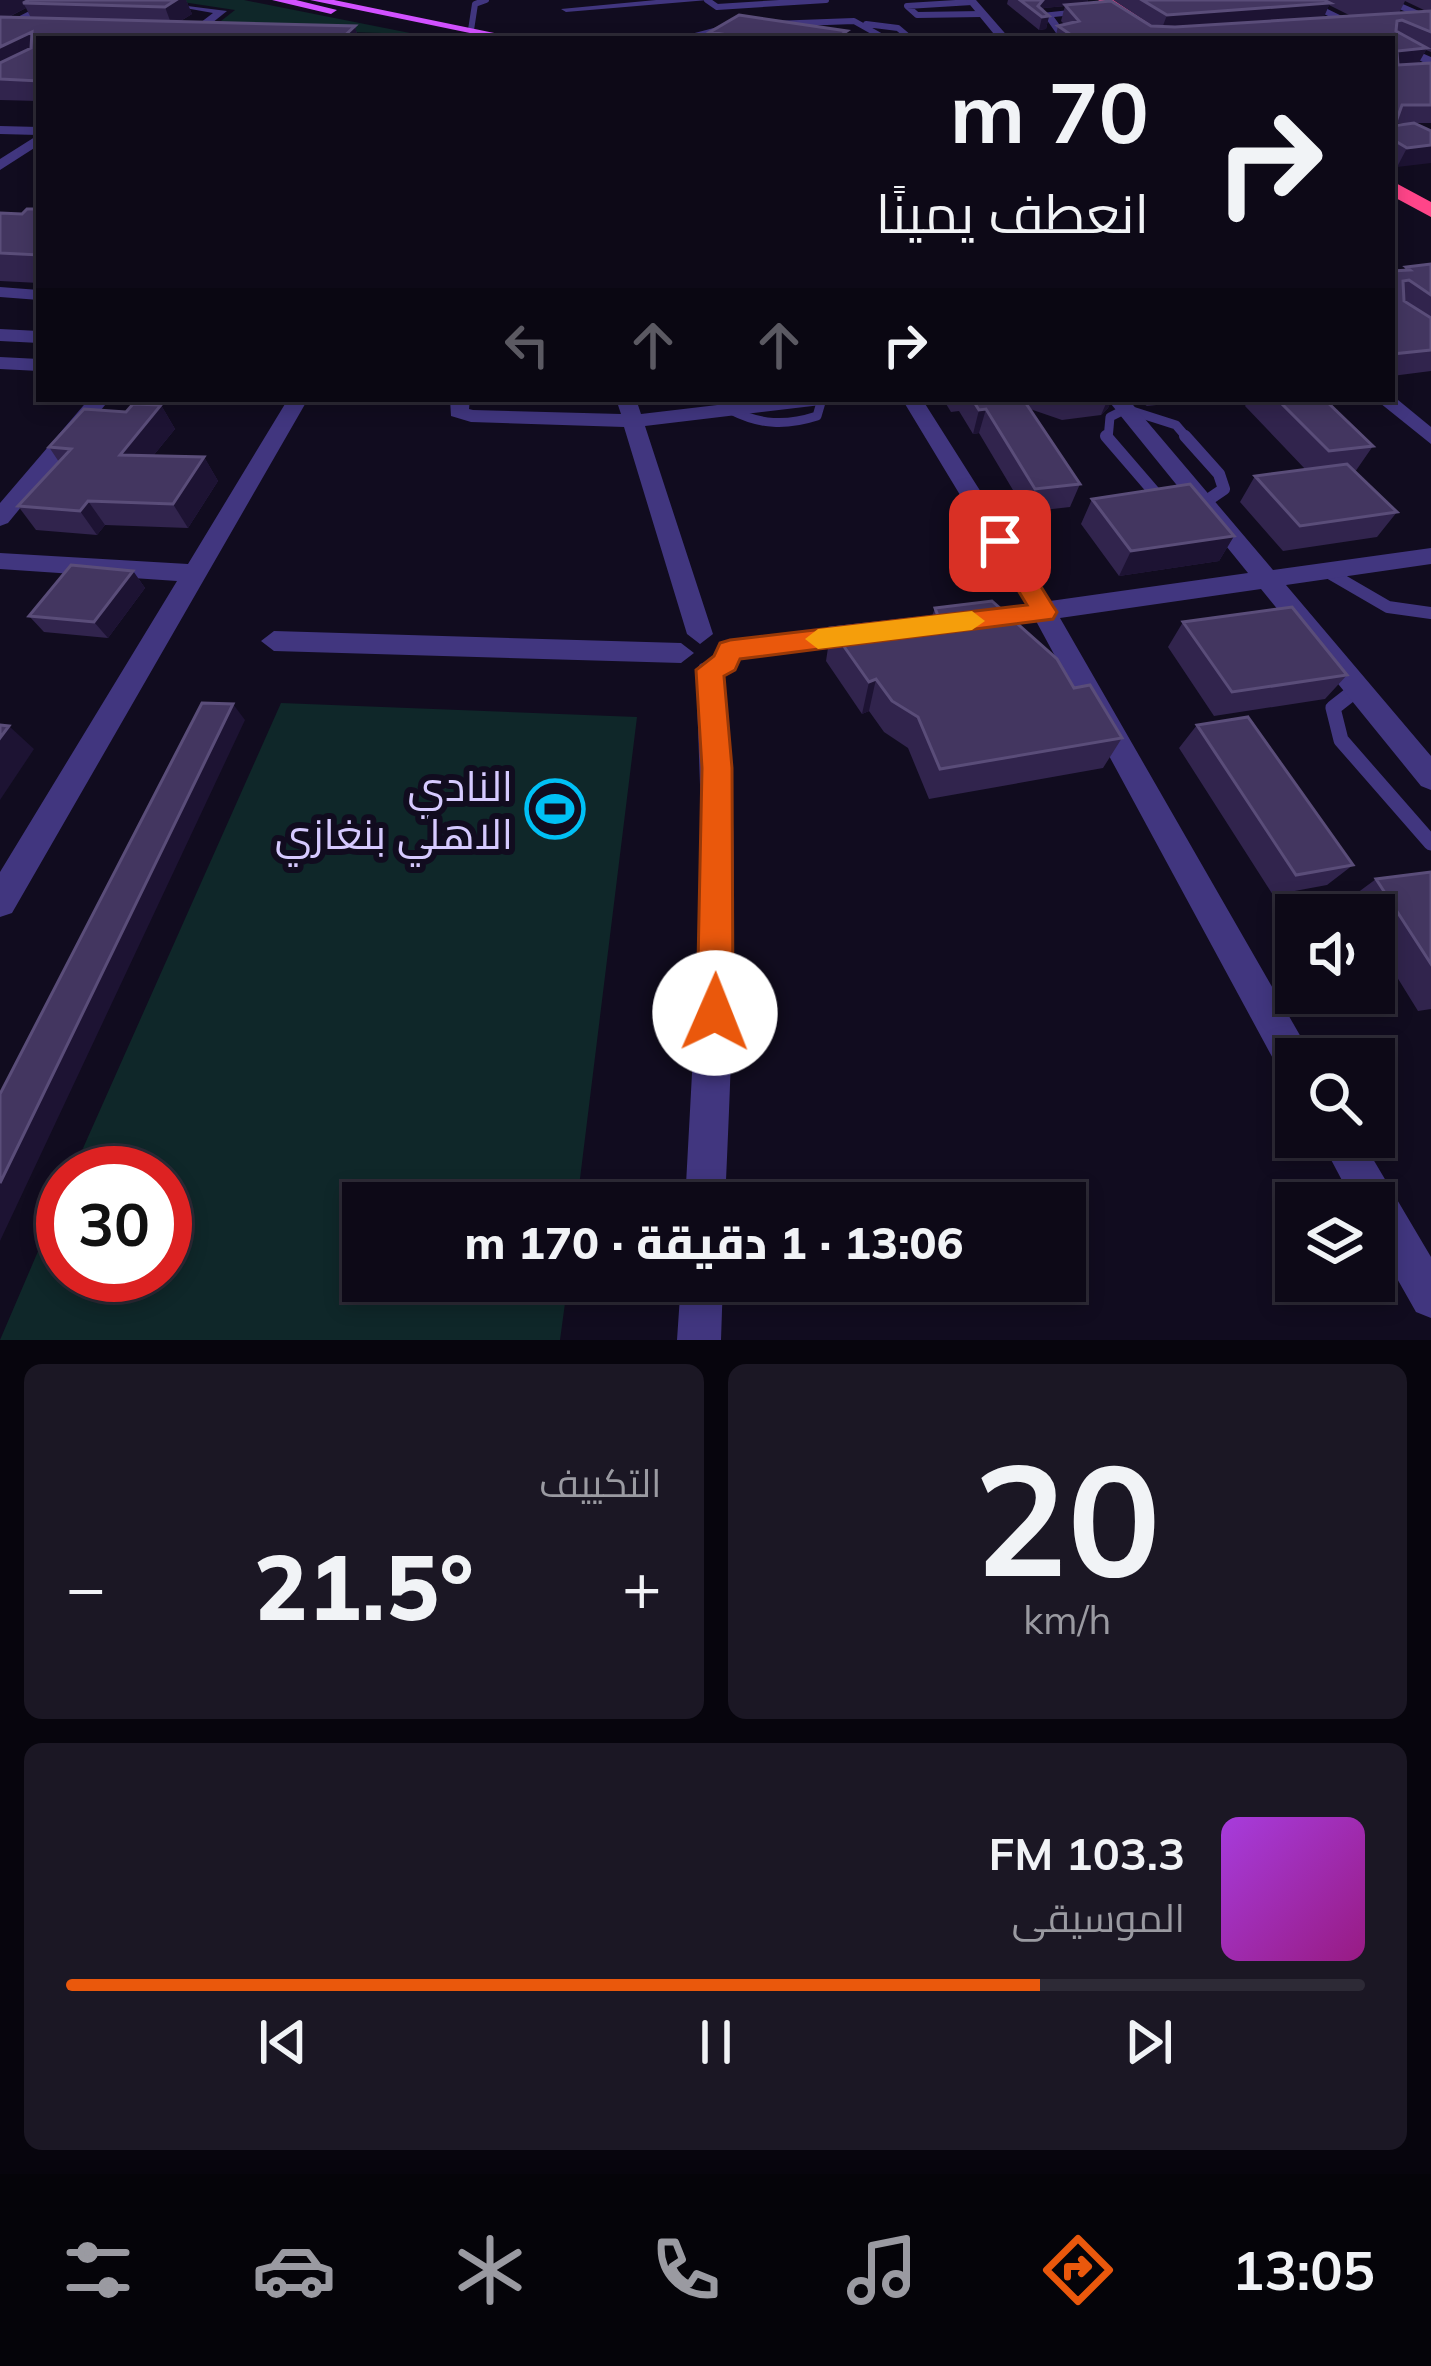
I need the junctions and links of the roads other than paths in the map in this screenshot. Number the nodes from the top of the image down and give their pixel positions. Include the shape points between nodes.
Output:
1 (59, 0) edge
2 (143, 0) edge
3 (278, 0) edge
4 (316, 0) edge
5 (486, 0) edge
6 (705, 0) edge
7 (826, 0) edge
8 (1095, 0) edge
9 (1301, 0) edge
10 (1386, 0) edge
11 (971, 1) edge
12 (776, 2) edge
13 (565, 4) edge
14 (1108, 5) edge
15 (124, 10) edge
16 (982, 14) junction
17 (1431, 19) edge
18 (825, 21) junction
19 (795, 22) junction
20 (772, 24) edge
21 (866, 24) junction
22 (1350, 24) junction
23 (1327, 25) edge
24 (572, 27) dead end
25 (0, 30) edge
26 (44, 30) edge
27 (171, 34) edge
28 (214, 34) edge
29 (469, 35) edge
30 (1188, 35) edge
31 (189, 36) edge
32 (694, 36) edge
33 (727, 36) edge
34 (806, 36) edge
35 (837, 36) edge
36 (882, 36) edge
37 (907, 36) edge
38 (1001, 36) edge
39 (1054, 36) edge
40 (1161, 36) edge
41 (1180, 36) edge
42 (1376, 36) edge
43 (1395, 45) edge
44 (1431, 62) edge
45 (1431, 72) edge
46 (1412, 73) edge
47 (0, 130) edge
48 (36, 135) edge
49 (36, 137) edge
50 (0, 166) edge
51 (1395, 178) edge
52 (1395, 189) edge
53 (1431, 200) edge
54 (1431, 211) edge
55 (0, 292) edge
56 (36, 295) edge
57 (0, 335) edge
58 (36, 338) edge
59 (0, 364) edge
60 (31, 365) edge
61 (97, 402) edge
62 (296, 402) edge
63 (460, 402) edge
64 (796, 402) edge
65 (914, 402) edge
66 (1389, 402) edge
67 (1122, 404) edge
68 (630, 410) edge
69 (1431, 438) edge
70 (0, 518) edge
71 (1431, 556) edge
72 (0, 561) edge
73 (1326, 571) junction
74 (195, 573) junction
75 (1268, 580) junction
76 (1044, 612) junction
77 (1431, 613) edge
78 (954, 623) edge
79 (887, 631) edge
80 (274, 640) dead end
81 (705, 652) junction
82 (1356, 690) junction
83 (1431, 777) edge
84 (1431, 843) edge
85 (0, 902) edge
86 (1282, 1038) edge
87 (1350, 1158) edge
88 (707, 1182) edge
89 (1431, 1297) edge
90 (701, 1302) edge
91 (699, 1340) edge

1 - 25 street
2 - 15 street
2 - 31 street via 222,11
3 - 29 main road
4 - 29 main road
5 - 29 lane via 475,4
6 - 12 lane via 717,7
6 - 13 street
7 - 12 lane
8 - 14 highway
9 - 22 street
10 - 17 lane
11 - 16 street
11 - 16 lane via 907,6 917,15
12 - 19 lane
13 - 24 street
14 - 39 street via 1048,14 1066,35
14 - 40 highway
16 - 38 street
17 - 22 street
18 - 19 lane
18 - 21 lane
18 - 35 lane
19 - 20 lane
19 - 34 lane
21 - 36 lane
21 - 37 lane
22 - 23 street
22 - 42 street
25 - 26 street
27 - 31 street
28 - 31 street
30 - 41 street
32 - 33 lane via 736,32
43 - 44 street
45 - 46 street
47 - 48 street
49 - 50 street
51 - 53 highway
52 - 54 highway
55 - 56 street
57 - 58 street
59 - 60 street
61 - 70 street
62 - 74 street
63 - 68 street via 458,412 471,416
64 - 68 street
65 - 76 street
66 - 69 street
67 - 75 street
68 - 81 street
71 - 73 street
72 - 74 street
73 - 75 street
73 - 77 lane via 1388,607
74 - 85 street
75 - 76 street
75 - 82 street
76 - 78 street
76 - 86 street
79 - 81 street
80 - 81 street
81 - 88 street via 717,768
82 - 83 street
82 - 84 lane via 1333,708 1340,740
87 - 89 street
90 - 91 street

